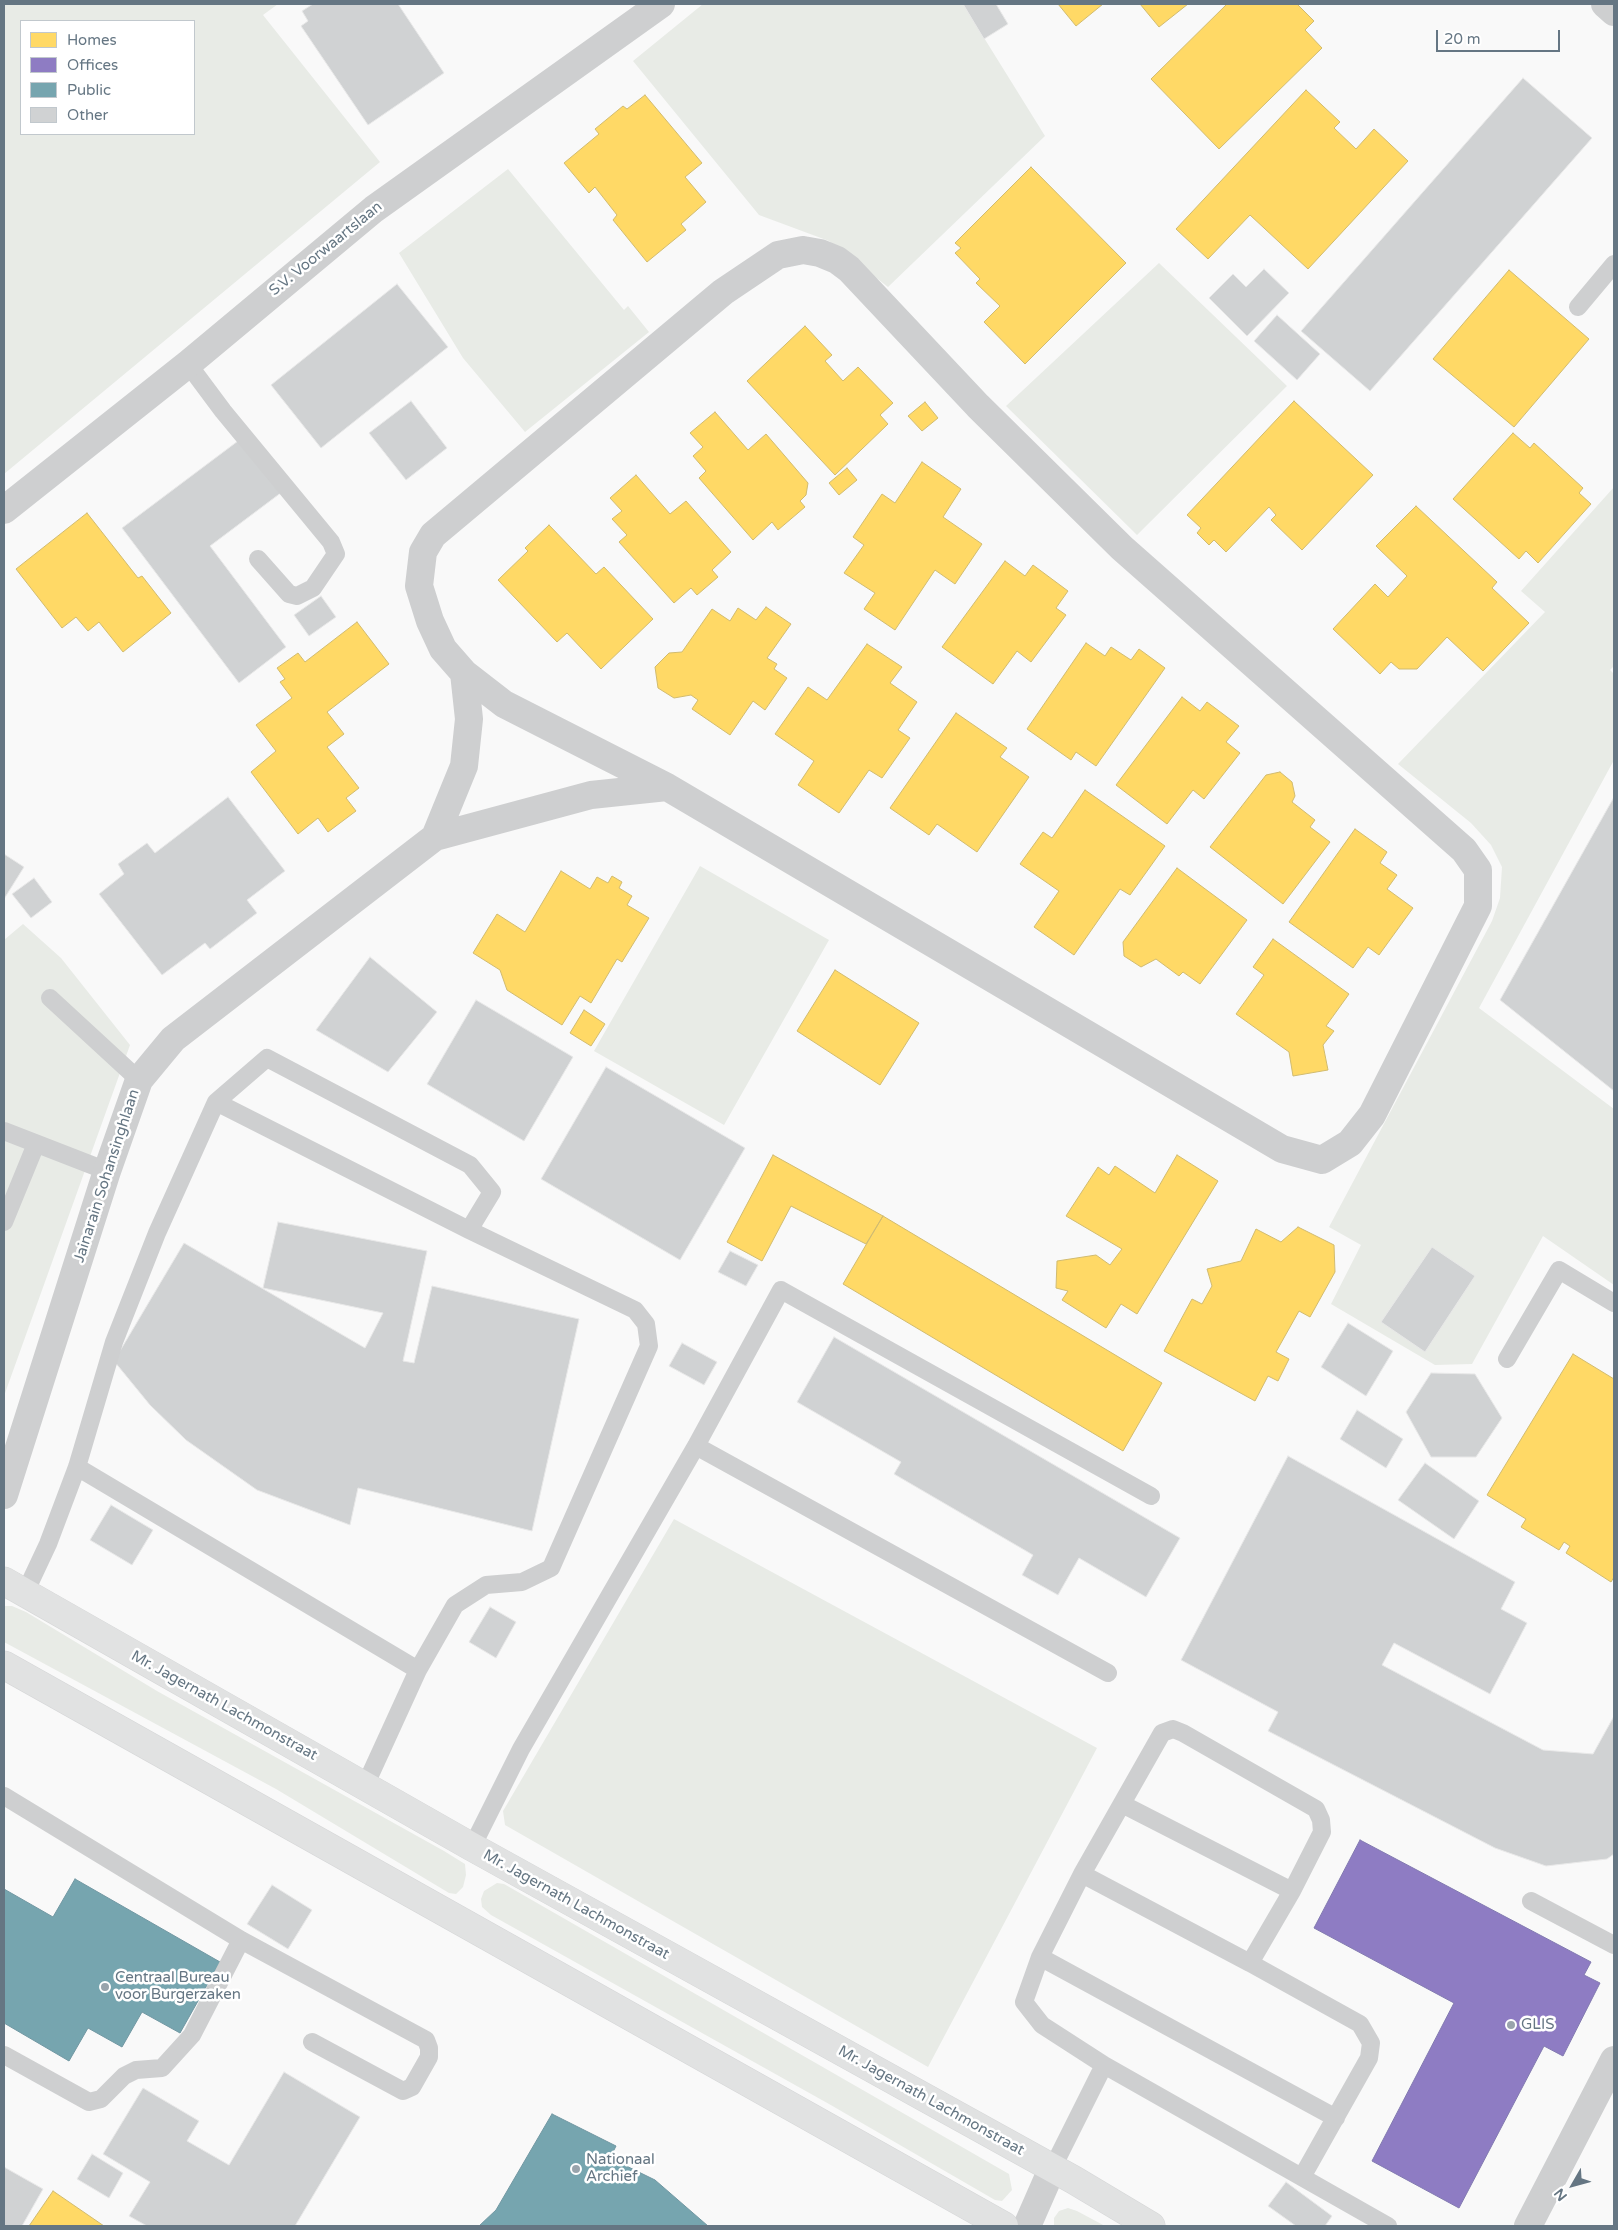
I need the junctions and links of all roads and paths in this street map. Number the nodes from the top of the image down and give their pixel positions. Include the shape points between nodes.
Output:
1 (661, 4) edge
2 (1605, 4) edge
3 (1614, 12) edge
4 (1614, 264) edge
5 (1578, 307) dead end
6 (188, 364) junction
7 (4, 510) edge
8 (258, 559) dead end
9 (464, 673) junction
10 (667, 787) junction
11 (435, 837) junction
12 (50, 998) dead end
13 (139, 1080) junction
14 (216, 1102) junction
15 (4, 1131) edge
16 (36, 1144) junction
17 (107, 1171) junction
18 (4, 1222) edge
19 (469, 1230) junction
20 (1614, 1303) edge
21 (1507, 1359) dead end
22 (696, 1446) junction
23 (77, 1467) junction
24 (4, 1495) edge
25 (1152, 1496) dead end
26 (14, 1587) edge
27 (4, 1665) edge
28 (418, 1670) junction
29 (1108, 1673) dead end
30 (365, 1786) junction
31 (4, 1796) edge
32 (1122, 1804) junction
33 (472, 1847) junction
34 (1082, 1874) junction
35 (1292, 1891) junction
36 (1531, 1901) dead end
37 (241, 1940) junction
38 (1614, 1946) edge
39 (1040, 1957) junction
40 (1250, 1963) junction
41 (312, 2042) dead end
42 (4, 2055) edge
43 (1614, 2060) edge
44 (1104, 2065) junction
45 (1336, 2118) junction
46 (1052, 2169) junction
47 (1302, 2177) junction
48 (1004, 2226) edge
49 (1027, 2226) edge
50 (1150, 2226) edge
51 (1388, 2226) edge
52 (1528, 2226) edge

1 - 6 street, S.V. Voorwaartslaan via 374,209
2 - 3 street
4 - 5 lane
6 - 7 street, S.V. Voorwaartslaan
6 - 8 lane via 331,542 336,554 313,588 297,596 289,594
9 - 10 street via 504,704
9 - 10 street via 443,649 419,586 423,552 433,535 724,292 778,255 803,250 820,253 850,269 978,406 1122,548 1464,850 1478,870 1478,906 1372,1115 1350,1143 1322,1160 1282,1149
9 - 11 street via 469,719 464,766
10 - 11 street via 590,795
11 - 13 street, Jainarain Sohansinghlaan via 173,1039
12 - 13 lane
13 - 17 street, Jainarain Sohansinghlaan
14 - 19 lane
14 - 19 lane via 267,1058 470,1165 492,1192
14 - 23 lane via 157,1233 114,1342
15 - 16 lane
16 - 17 lane
16 - 18 lane
17 - 24 street, Jainarain Sohansinghlaan
19 - 28 lane via 635,1310 646,1324 649,1346 551,1568 522,1582 486,1585 455,1605
20 - 21 lane via 1559,1270
22 - 25 lane via 781,1290
22 - 29 lane
22 - 33 lane via 521,1749
23 - 26 lane via 48,1544
23 - 28 lane
26 - 30 main road, Mr. Jagernath Lachmonstraat
27 - 48 main road
28 - 30 lane
30 - 33 main road, Mr. Jagernath Lachmonstraat
31 - 37 lane
32 - 34 lane
32 - 35 lane
32 - 35 lane via 1162,1734 1173,1729 1184,1733 1316,1809 1322,1832
33 - 46 main road, Mr. Jagernath Lachmonstraat
34 - 39 lane
34 - 40 lane
35 - 40 lane
36 - 38 lane
37 - 41 lane via 426,2040 429,2057 412,2087 403,2091
37 - 42 lane via 192,2035 162,2068 136,2070 124,2076 101,2100 89,2102
39 - 44 lane via 1024,2002 1042,2025
39 - 45 lane
40 - 45 lane via 1360,2024 1370,2043 1369,2058
43 - 52 street
44 - 46 lane
44 - 47 lane
45 - 47 lane
46 - 49 street
46 - 50 main road, Mr. Jagernath Lachmonstraat
47 - 51 lane

